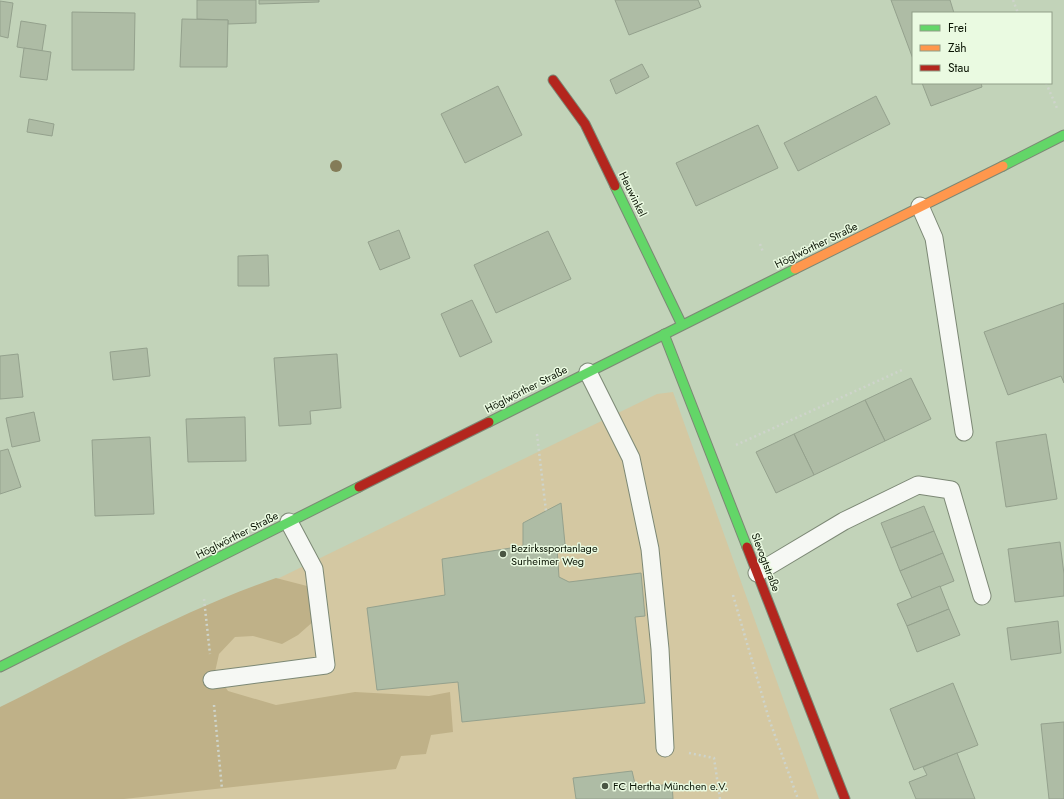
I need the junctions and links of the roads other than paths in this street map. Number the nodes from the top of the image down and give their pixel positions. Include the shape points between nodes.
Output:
1 (553, 80) dead end
2 (1064, 135) edge
3 (920, 206) junction
4 (682, 325) junction
5 (664, 334) junction
6 (588, 372) junction
7 (964, 432) dead end
8 (289, 522) junction
9 (757, 573) junction
10 (982, 596) dead end
11 (0, 667) edge
12 (212, 680) dead end
13 (666, 748) road end
14 (845, 799) edge

1 - 4 street, Heuwinkel via 585,124
2 - 3 street, Höglwörther Straße
3 - 4 street, Höglwörther Straße
3 - 7 lane via 934,238
4 - 5 street, Höglwörther Straße
5 - 6 street, Höglwörther Straße
5 - 9 street, Slevogtstraße
6 - 8 street, Höglwörther Straße
6 - 13 lane via 631,458 650,549
8 - 11 street, Höglwörther Straße
8 - 12 lane via 314,569 326,665
9 - 10 lane via 844,521 918,485 951,490
9 - 14 street, Slevogtstraße

